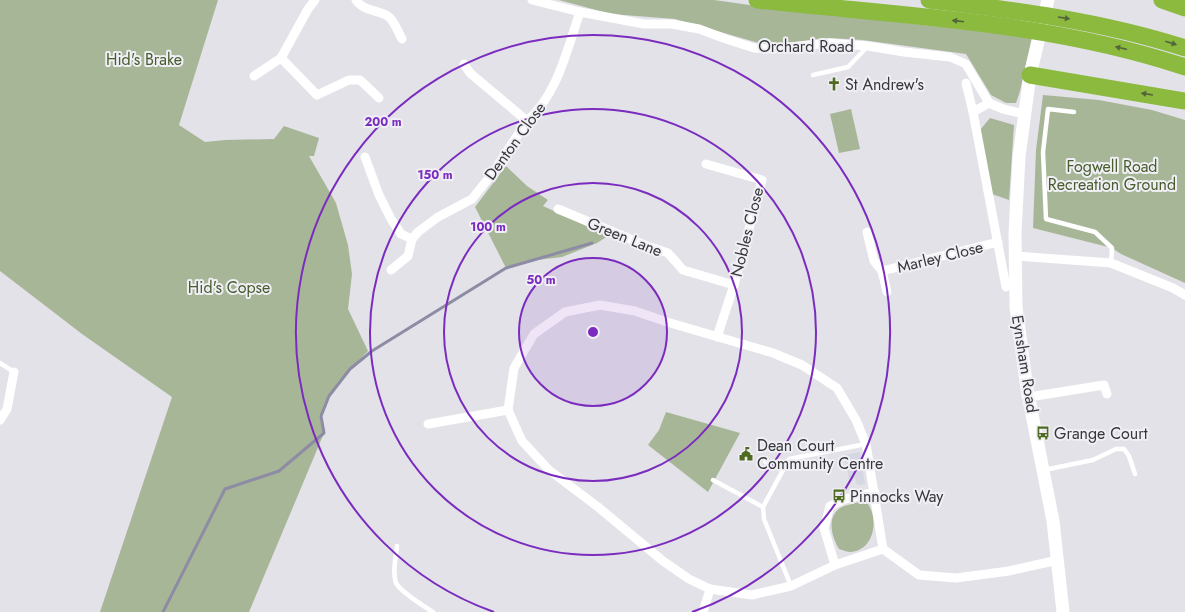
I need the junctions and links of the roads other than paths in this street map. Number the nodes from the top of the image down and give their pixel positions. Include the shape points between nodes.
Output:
1 (356, 0) edge
2 (532, 0) edge
3 (757, 0) edge
4 (929, 0) edge
5 (1048, 0) edge
6 (1162, 0) edge
7 (312, 1) edge
8 (1185, 8) edge
9 (580, 12) junction
10 (402, 39) dead end
11 (868, 46) junction
12 (1185, 48) edge
13 (281, 58) junction
14 (464, 64) dead end
15 (1185, 67) edge
16 (813, 75) dead end
17 (1030, 75) junction
18 (254, 76) dead end
19 (966, 83) dead end
20 (379, 98) dead end
21 (1185, 101) edge
22 (989, 102) junction
23 (972, 112) junction
24 (1074, 112) dead end
25 (1024, 114) junction
26 (527, 121) junction
27 (365, 157) dead end
28 (706, 164) dead end
29 (558, 209) dead end
30 (868, 232) dead end
31 (412, 239) junction
32 (998, 242) junction
33 (1015, 256) junction
34 (1111, 263) junction
35 (391, 270) dead end
36 (882, 271) junction
37 (734, 285) junction
38 (1006, 287) dead end
39 (887, 292) dead end
40 (1185, 295) edge
41 (718, 337) junction
42 (0, 364) edge
43 (14, 372) joint
44 (1107, 394) dead end
45 (1029, 397) junction
46 (508, 410) junction
47 (0, 420) edge
48 (428, 424) dead end
49 (866, 444) junction
50 (766, 462) dead end
51 (783, 470) junction
52 (1044, 470) junction
53 (1135, 474) dead end
54 (713, 480) dead end
55 (874, 492) junction
56 (763, 506) junction
57 (398, 546) dead end
58 (883, 549) junction
59 (1058, 560) junction
60 (835, 565) junction
61 (791, 586) junction
62 (710, 589) junction
63 (433, 612) edge
64 (703, 612) edge
65 (1063, 612) edge

1 - 10 street via 358,4 387,16
2 - 9 street, Orchard Road
15 -> 3 highway via 1055,34
4 -> 12 highway via 1106,26
5 - 17 main road, Eynsham Road
6 - 8 highway
7 - 13 street
9 - 11 street, Orchard Road via 644,24 672,24 700,29 754,48 773,49 828,43
9 - 26 street, Denton Close via 556,80 543,103
11 - 16 lane via 848,67
11 - 22 street, Orchard Road via 950,57 966,64
13 - 18 street
13 - 20 street via 317,95 349,80 360,80
14 - 26 street via 470,73
21 -> 17 highway
17 - 25 main road, Eynsham Road
19 - 23 street
22 - 23 street
22 - 25 street via 1003,109
23 - 32 street
24 - 34 lane via 1048,109 1043,152 1046,219 1095,232 1112,248
25 - 33 main road, Eynsham Road via 1016,183
26 - 31 street, Denton Close via 472,199 438,217
27 - 31 street via 391,220 401,234
28 - 37 street, Nobles Close via 762,180
29 - 37 street, Green Lane via 668,254 682,270
30 - 36 street, Marley Close via 874,261
31 - 35 street, Denton Close via 408,256
32 - 36 street, Marley Close
32 - 38 street
33 - 34 street
33 - 45 main road, Eynsham Road via 1016,307
34 - 40 street
36 - 39 street, Marley Close
37 - 41 street, Nobles Close
41 - 46 street via 635,311 600,305 564,312 534,334 514,368
41 - 49 street via 802,364 837,388 856,420
42 - 43 lane
43 - 47 street via 8,409
44 - 45 street via 1104,385
45 - 52 main road, Eynsham Road
46 - 48 street
46 - 62 street via 522,442 549,470 663,561 689,579
49 - 51 lane via 789,459
49 - 55 street
50 - 51 lane
51 - 56 lane
52 - 53 lane via 1093,460 1116,449 1124,450 1129,456
52 - 59 main road, Eynsham Road via 1054,521
54 - 56 lane
55 - 58 street
55 - 60 street via 845,499 830,506 824,528
56 - 61 lane via 764,519
57 - 63 lane via 396,585
58 - 59 street via 919,575 956,578 1009,571
58 - 60 street
59 - 65 main road, Eynsham Road
60 - 61 street
61 - 62 street via 752,595
62 - 64 street

